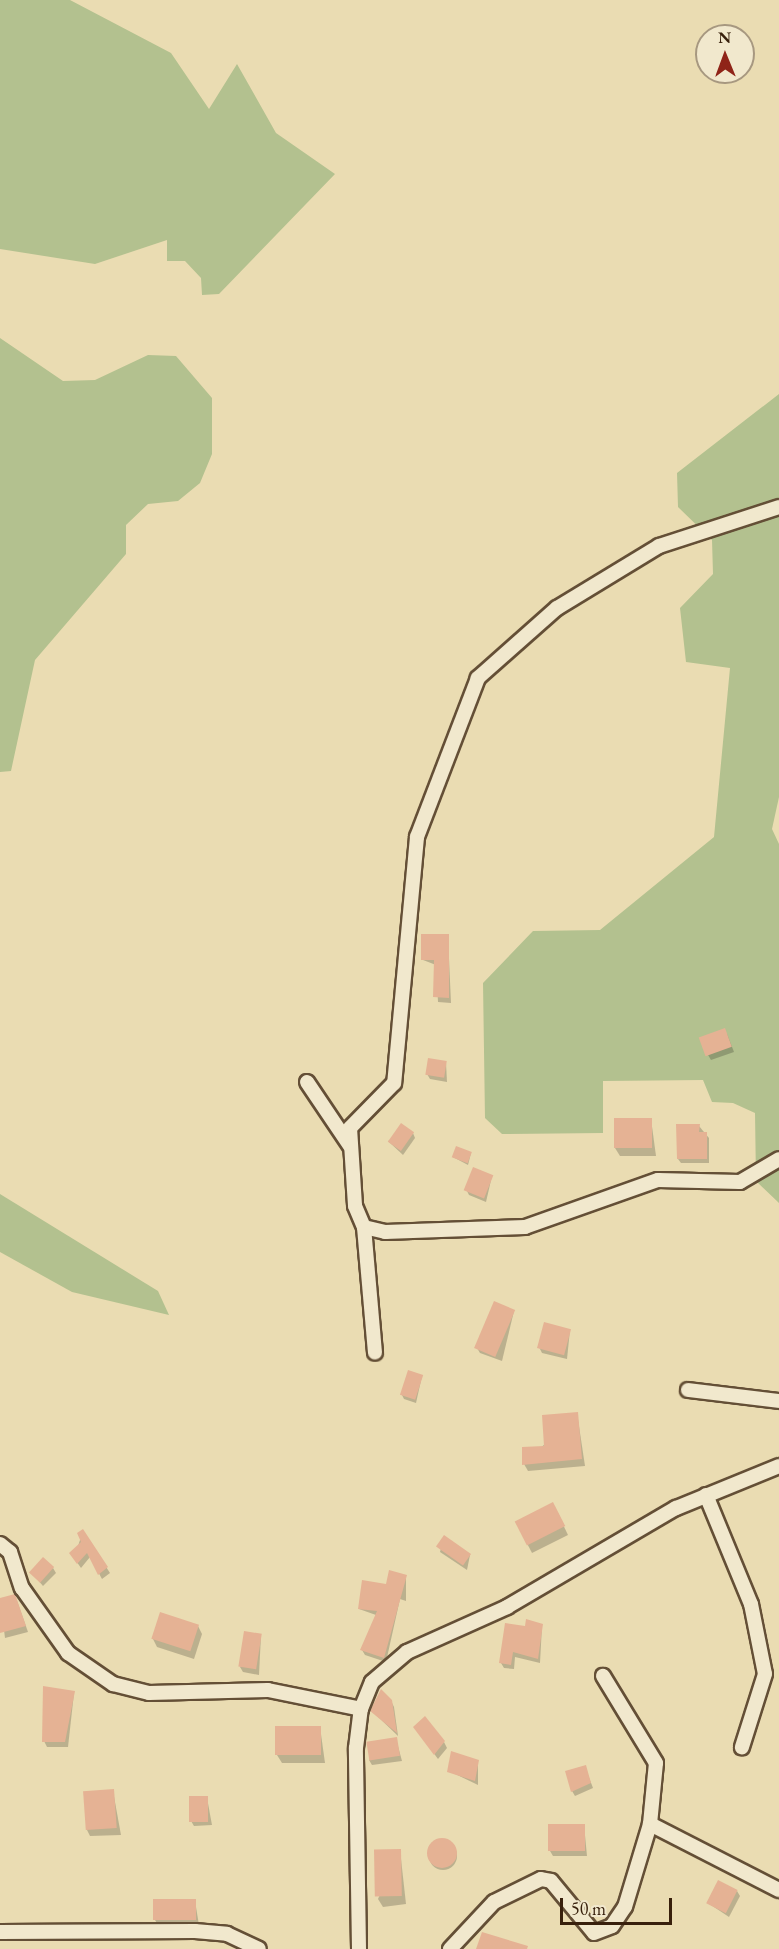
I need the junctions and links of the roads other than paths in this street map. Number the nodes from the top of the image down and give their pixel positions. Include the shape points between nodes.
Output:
1 (779, 507) edge
2 (307, 1082) dead end
3 (352, 1148) junction
4 (779, 1159) edge
5 (364, 1227) junction
6 (375, 1353) dead end
7 (687, 1390) dead end
8 (779, 1401) edge
9 (779, 1466) edge
10 (706, 1496) junction
11 (0, 1544) edge
12 (603, 1676) dead end
13 (361, 1709) junction
14 (742, 1747) dead end
15 (650, 1824) junction
16 (779, 1890) edge
17 (0, 1932) edge
18 (259, 1949) edge
19 (359, 1949) edge
20 (450, 1949) edge

1 - 3 street via 658,546 557,608 478,678 417,837 394,1083 356,1120
2 - 3 street
3 - 5 street via 355,1206
4 - 5 street via 740,1182 658,1180 525,1227 385,1232
5 - 6 street
7 - 8 street
9 - 10 street
10 - 13 street via 616,1540 507,1607 407,1652 372,1683
10 - 14 street via 751,1604 765,1674
11 - 13 street via 10,1552 22,1588 68,1653 113,1684 149,1693 268,1690
12 - 15 street via 656,1763
13 - 19 street via 356,1749
15 - 16 street
15 - 20 street via 626,1907 606,1930 585,1928 551,1881 543,1879 494,1902
17 - 18 street via 195,1931 227,1934

